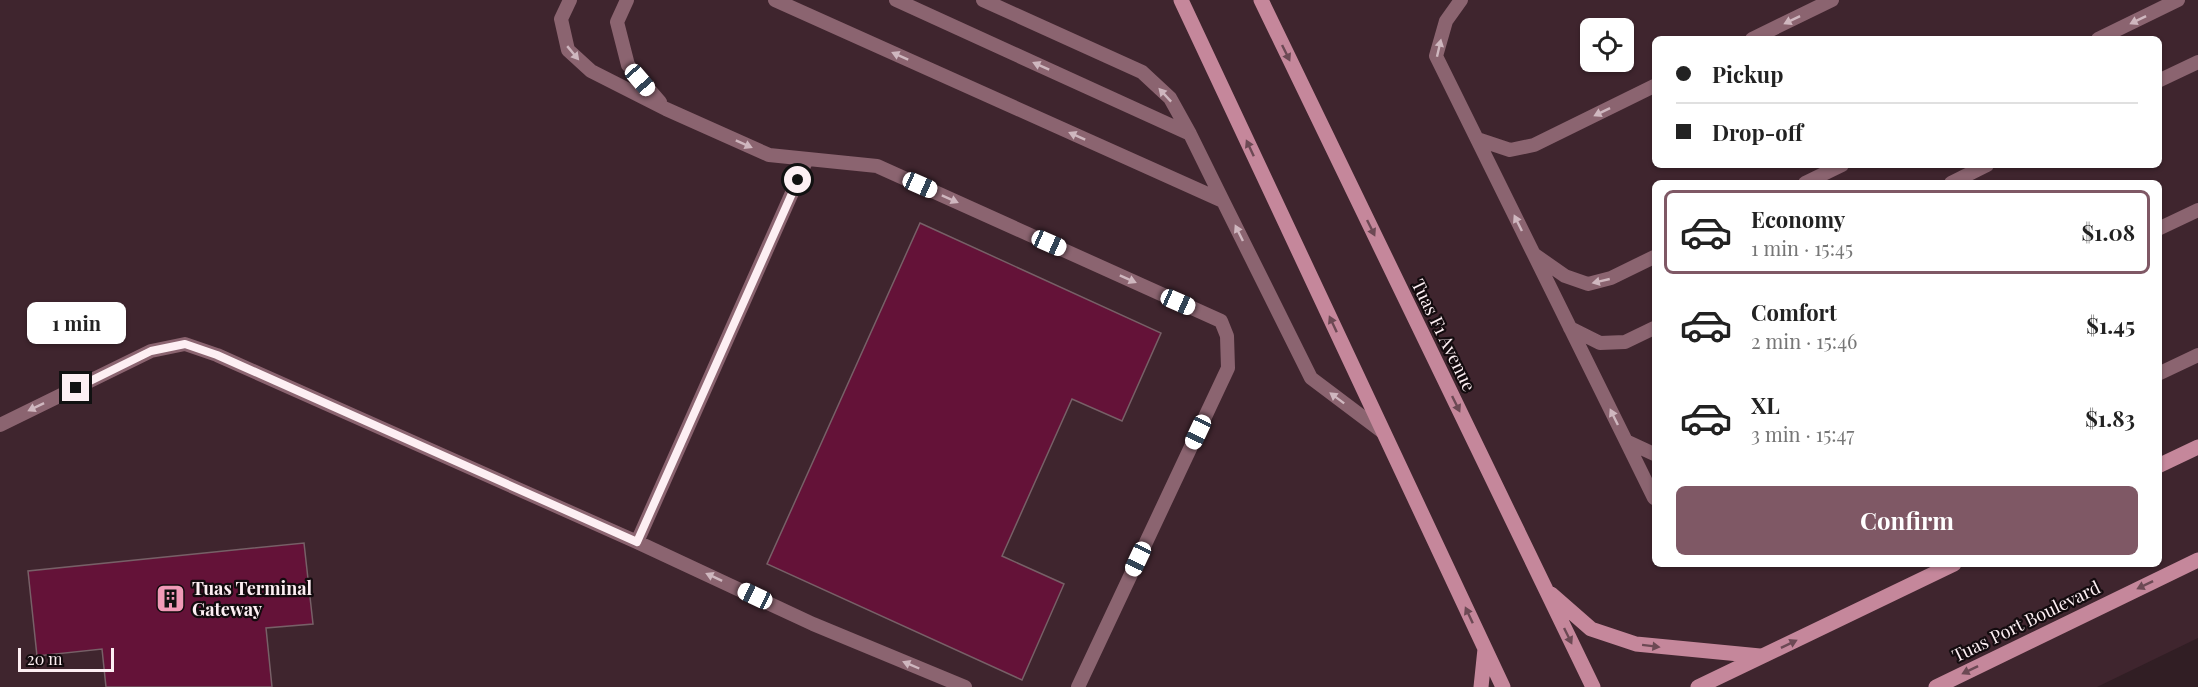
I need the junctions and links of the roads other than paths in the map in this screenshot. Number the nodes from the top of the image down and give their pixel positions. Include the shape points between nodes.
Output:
1 (570, 0) edge
2 (627, 0) edge
3 (775, 0) edge
4 (896, 0) edge
5 (983, 0) edge
6 (1181, 0) edge
7 (1260, 0) edge
8 (1461, 0) edge
9 (1832, 0) edge
10 (2178, 0) edge
11 (1758, 36) edge
12 (2104, 36) edge
13 (2198, 62) edge
14 (2162, 79) edge
15 (1652, 87) edge
16 (666, 110) junction
17 (1190, 134) junction
18 (1477, 139) junction
19 (807, 159) junction
20 (1836, 168) edge
21 (1982, 168) edge
22 (1811, 180) edge
23 (1957, 180) edge
24 (1223, 201) junction
25 (2198, 210) edge
26 (2162, 227) edge
27 (1533, 254) junction
28 (1652, 258) edge
29 (1570, 328) junction
30 (1652, 329) edge
31 (2198, 355) edge
32 (2162, 372) edge
33 (0, 425) edge
34 (1384, 433) junction
35 (1626, 441) junction
36 (2198, 447) edge
37 (1652, 453) edge
38 (2162, 464) edge
39 (1652, 494) edge
40 (637, 542) junction
41 (2198, 560) edge
42 (1948, 567) edge
43 (1546, 590) junction
44 (1485, 649) junction
45 (1762, 656) junction
46 (965, 687) edge
47 (1078, 687) edge
48 (1481, 687) edge
49 (1503, 687) edge
50 (1593, 687) edge
51 (1698, 687) edge
52 (1936, 687) edge

1 -> 16 lane via 561,19 568,50 591,71
2 - 16 lane via 617,22 628,65
24 -> 3 lane
17 -> 4 lane
17 -> 5 lane via 1170,98 1142,72
34 -> 6 street
7 -> 43 street, Tuas F1 Avenue
18 -> 8 lane via 1436,56 1446,21
9 -> 11 lane
10 -> 12 lane
13 - 14 lane
15 -> 18 lane via 1533,145 1510,150
16 -> 19 lane via 769,155
17 - 24 lane
27 -> 18 lane
19 - 40 lane
19 -> 47 lane via 877,166 1221,321 1227,336 1228,368
20 - 22 lane
21 - 23 lane
34 -> 24 lane via 1311,378
25 - 26 lane
28 -> 27 lane via 1611,278 1588,284 1565,276
27 - 29 lane
29 - 30 lane via 1600,343 1625,342
35 -> 29 lane
31 - 32 lane
40 -> 33 lane via 185,344 151,351
44 -> 34 street
35 - 37 lane
35 - 39 lane
36 - 38 street
46 -> 40 lane via 813,624
41 -> 52 street, Tuas Port Boulevard
45 -> 42 street
43 -> 45 street via 1591,629 1635,644
43 -> 50 street, Tuas F1 Avenue
44 - 48 street
44 - 49 street
45 - 51 street

